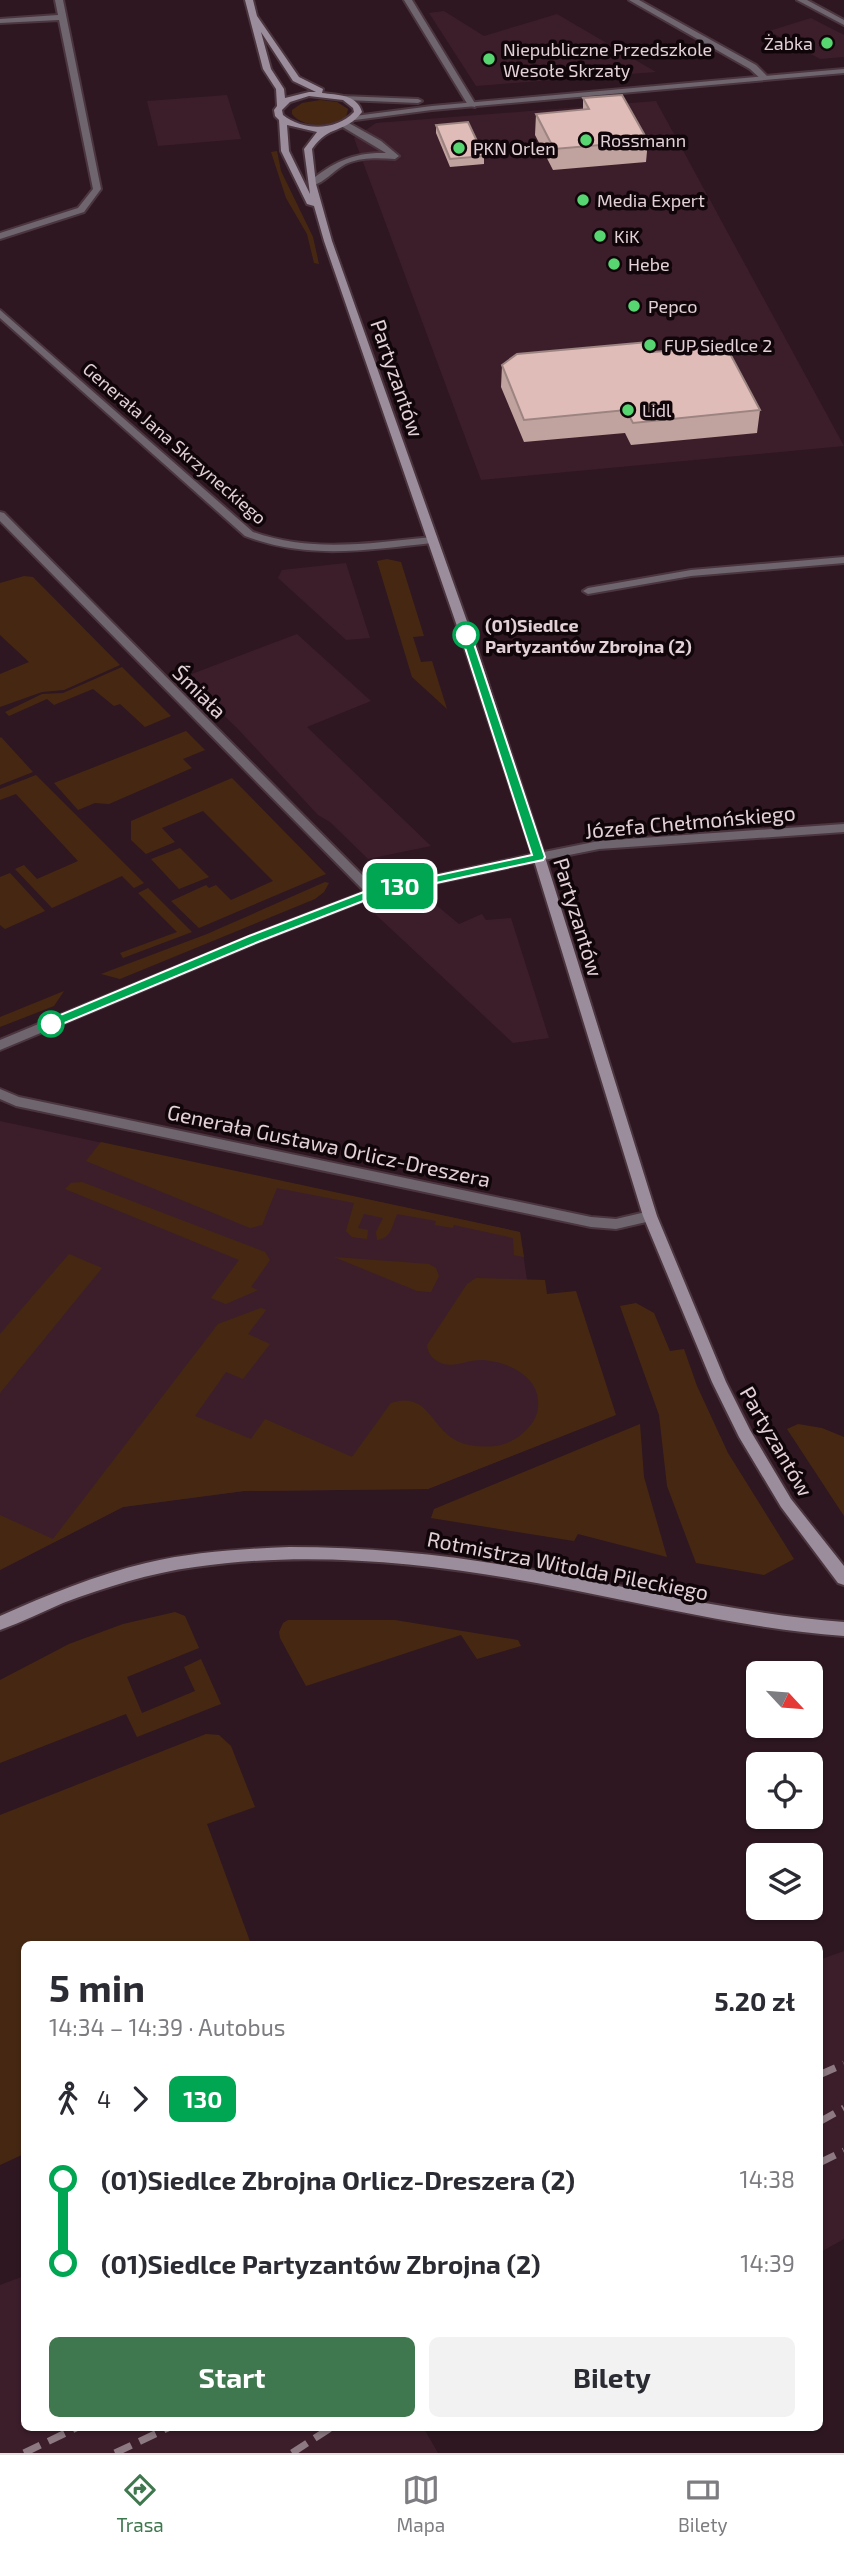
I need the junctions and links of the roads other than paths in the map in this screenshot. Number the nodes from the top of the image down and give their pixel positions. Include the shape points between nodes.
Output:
1 (59, 0) edge
2 (249, 0) edge
3 (408, 0) edge
4 (633, 0) edge
5 (801, 0) edge
6 (63, 17) junction
7 (256, 18) junction
8 (0, 21) edge
9 (844, 23) edge
10 (844, 71) edge
11 (765, 78) junction
12 (333, 94) junction
13 (345, 98) junction
14 (472, 104) junction
15 (281, 105) junction
16 (355, 118) junction
17 (283, 121) junction
18 (344, 124) junction
19 (327, 128) junction
20 (312, 184) junction
21 (0, 236) edge
22 (328, 241) junction
23 (0, 313) edge
24 (0, 515) edge
25 (432, 540) junction
26 (844, 560) edge
27 (589, 591) dead end
28 (844, 828) edge
29 (539, 857) junction
30 (373, 893) junction
31 (0, 1045) edge
32 (0, 1094) edge
33 (650, 1216) junction
34 (844, 1578) edge
35 (0, 1623) edge
36 (844, 1629) edge

1 - 6 street
2 - 7 main road
3 - 14 street
4 - 11 street
5 - 9 street
6 - 8 street
6 - 21 street via 97,189 81,210
7 - 12 main road via 296,79
7 - 15 main road via 267,69 280,89
10 - 11 street
11 - 14 street
12 - 13 main road
12 - 15 main road via 309,94
13 - 14 street
13 - 16 main road via 358,107
14 - 16 street
15 - 17 main road, Partyzantów via 278,113
16 - 18 main road
17 - 19 main road via 302,128
17 - 22 main road, Partyzantów via 285,151
18 - 19 main road
18 - 20 street via 395,156 342,160
19 - 20 main road, Partyzantów via 308,149
20 - 22 main road, Partyzantów
22 - 25 main road, Partyzantów
23 - 25 street, Generała Jana Skrzyneckiego via 249,534 272,545 299,549
24 - 30 street, Śmiała
25 - 29 main road, Partyzantów
26 - 27 street via 691,573
28 - 29 street, Józefa Chełmońskiego via 599,845
29 - 30 street, Józefa Chełmońskiego
29 - 33 main road, Partyzantów
30 - 31 street, Józefa Chełmońskiego
32 - 33 street, Generała Gustawa Orlicz-Dreszera via 591,1222 616,1224
33 - 34 main road, Partyzantów via 744,1433 786,1503
35 - 36 main road, Rotmistrza Witolda Pileckiego via 39,1605 148,1569 219,1556 325,1555 413,1557 528,1575 677,1607 798,1627

